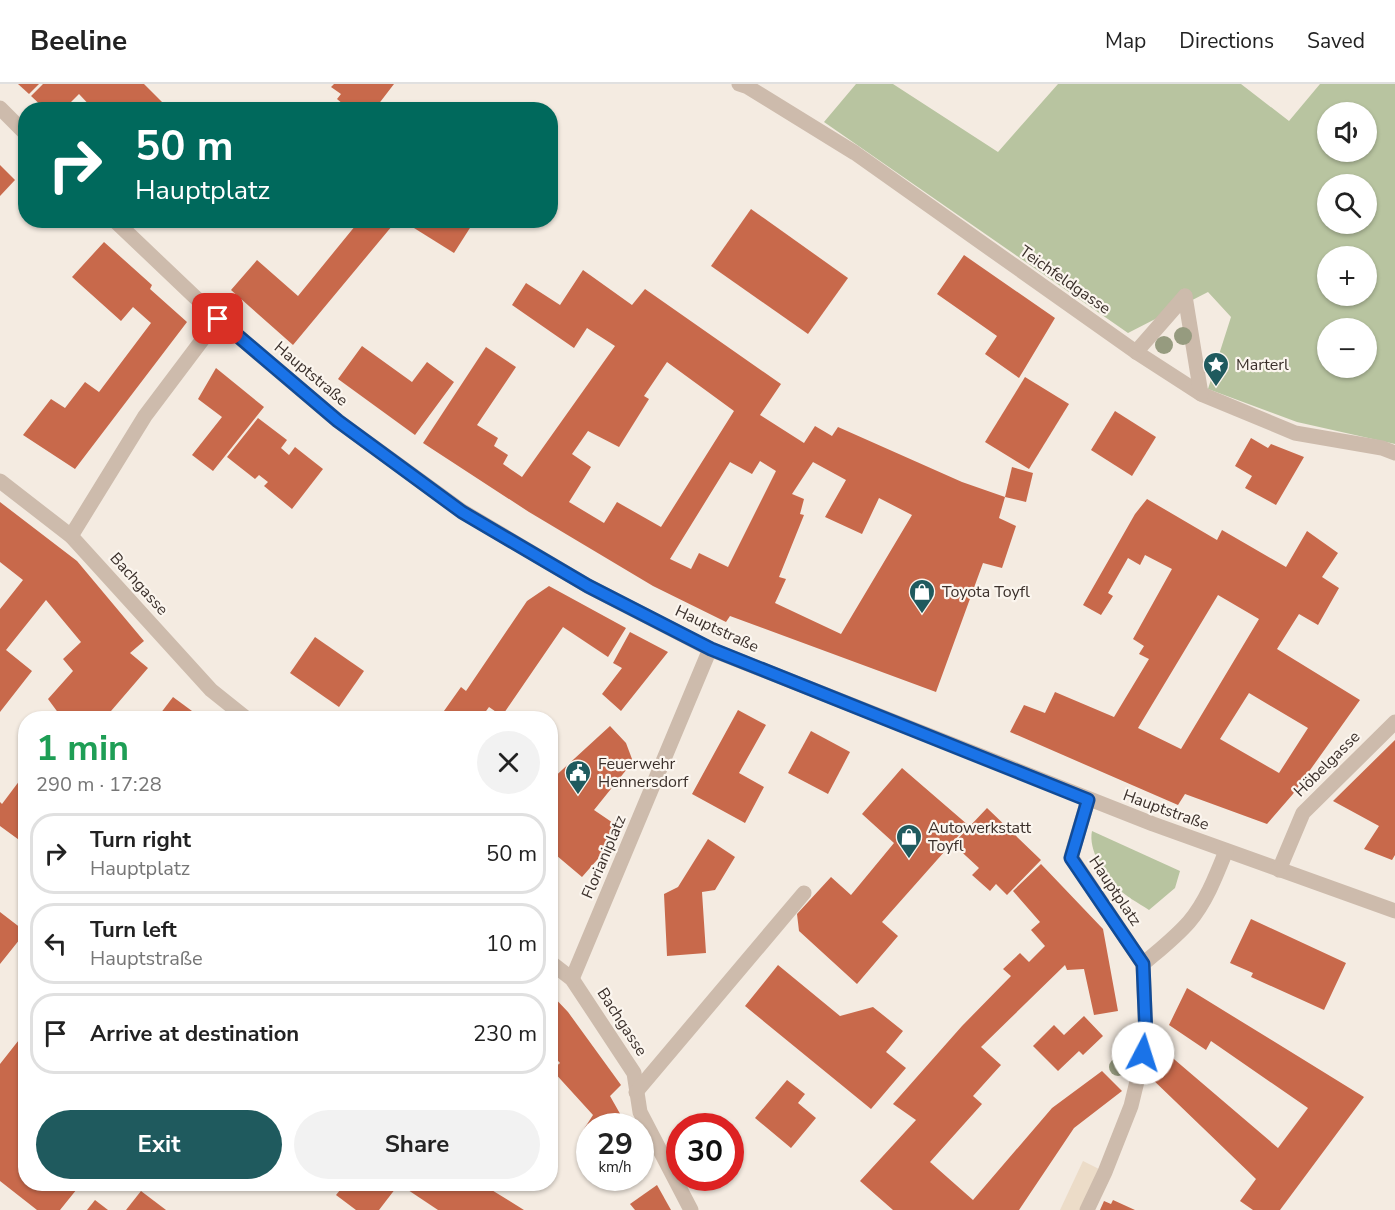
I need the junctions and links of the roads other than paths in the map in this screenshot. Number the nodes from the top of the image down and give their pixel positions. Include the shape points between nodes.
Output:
1 (739, 84) edge
2 (0, 108) edge
3 (18, 126) edge
4 (122, 228) edge
5 (218, 319) junction
6 (1136, 352) junction
7 (1201, 394) junction
8 (1395, 453) edge
9 (0, 481) edge
10 (71, 536) junction
11 (711, 649) junction
12 (237, 711) edge
13 (1395, 722) edge
14 (1088, 800) junction
15 (1226, 851) junction
16 (1279, 870) junction
17 (804, 893) dead end
18 (1395, 911) edge
19 (1143, 964) junction
20 (558, 968) edge
21 (572, 979) junction
22 (636, 1092) junction
23 (691, 1210) edge
24 (1087, 1210) edge

1 - 6 street, Teichfeldgasse via 855,153
2 - 3 street
4 - 5 street, Hauptstraße
5 - 10 street via 145,416
5 - 11 street, Hauptstraße via 338,421 462,512 588,586
6 - 7 street, Teichfeldgasse
6 - 7 street via 1185,296
7 - 8 street, Teichfeldgasse via 1295,433
9 - 10 street, Bachgasse
10 - 12 street, Bachgasse via 211,690
11 - 14 street, Hauptstraße
11 - 21 street, Florianiplatz
13 - 16 street, Höbelgasse via 1303,813
14 - 15 street, Hauptstraße
14 - 19 street, Hauptplatz via 1071,858
15 - 16 street, Hauptstraße
15 - 19 street via 1197,912
16 - 18 street, Hauptstraße
17 - 22 street
19 - 24 street via 1146,1036 1140,1069 1131,1106
20 - 21 street, Bachgasse
21 - 22 street, Bachgasse via 634,1073
22 - 23 street, Bachgasse via 640,1112

